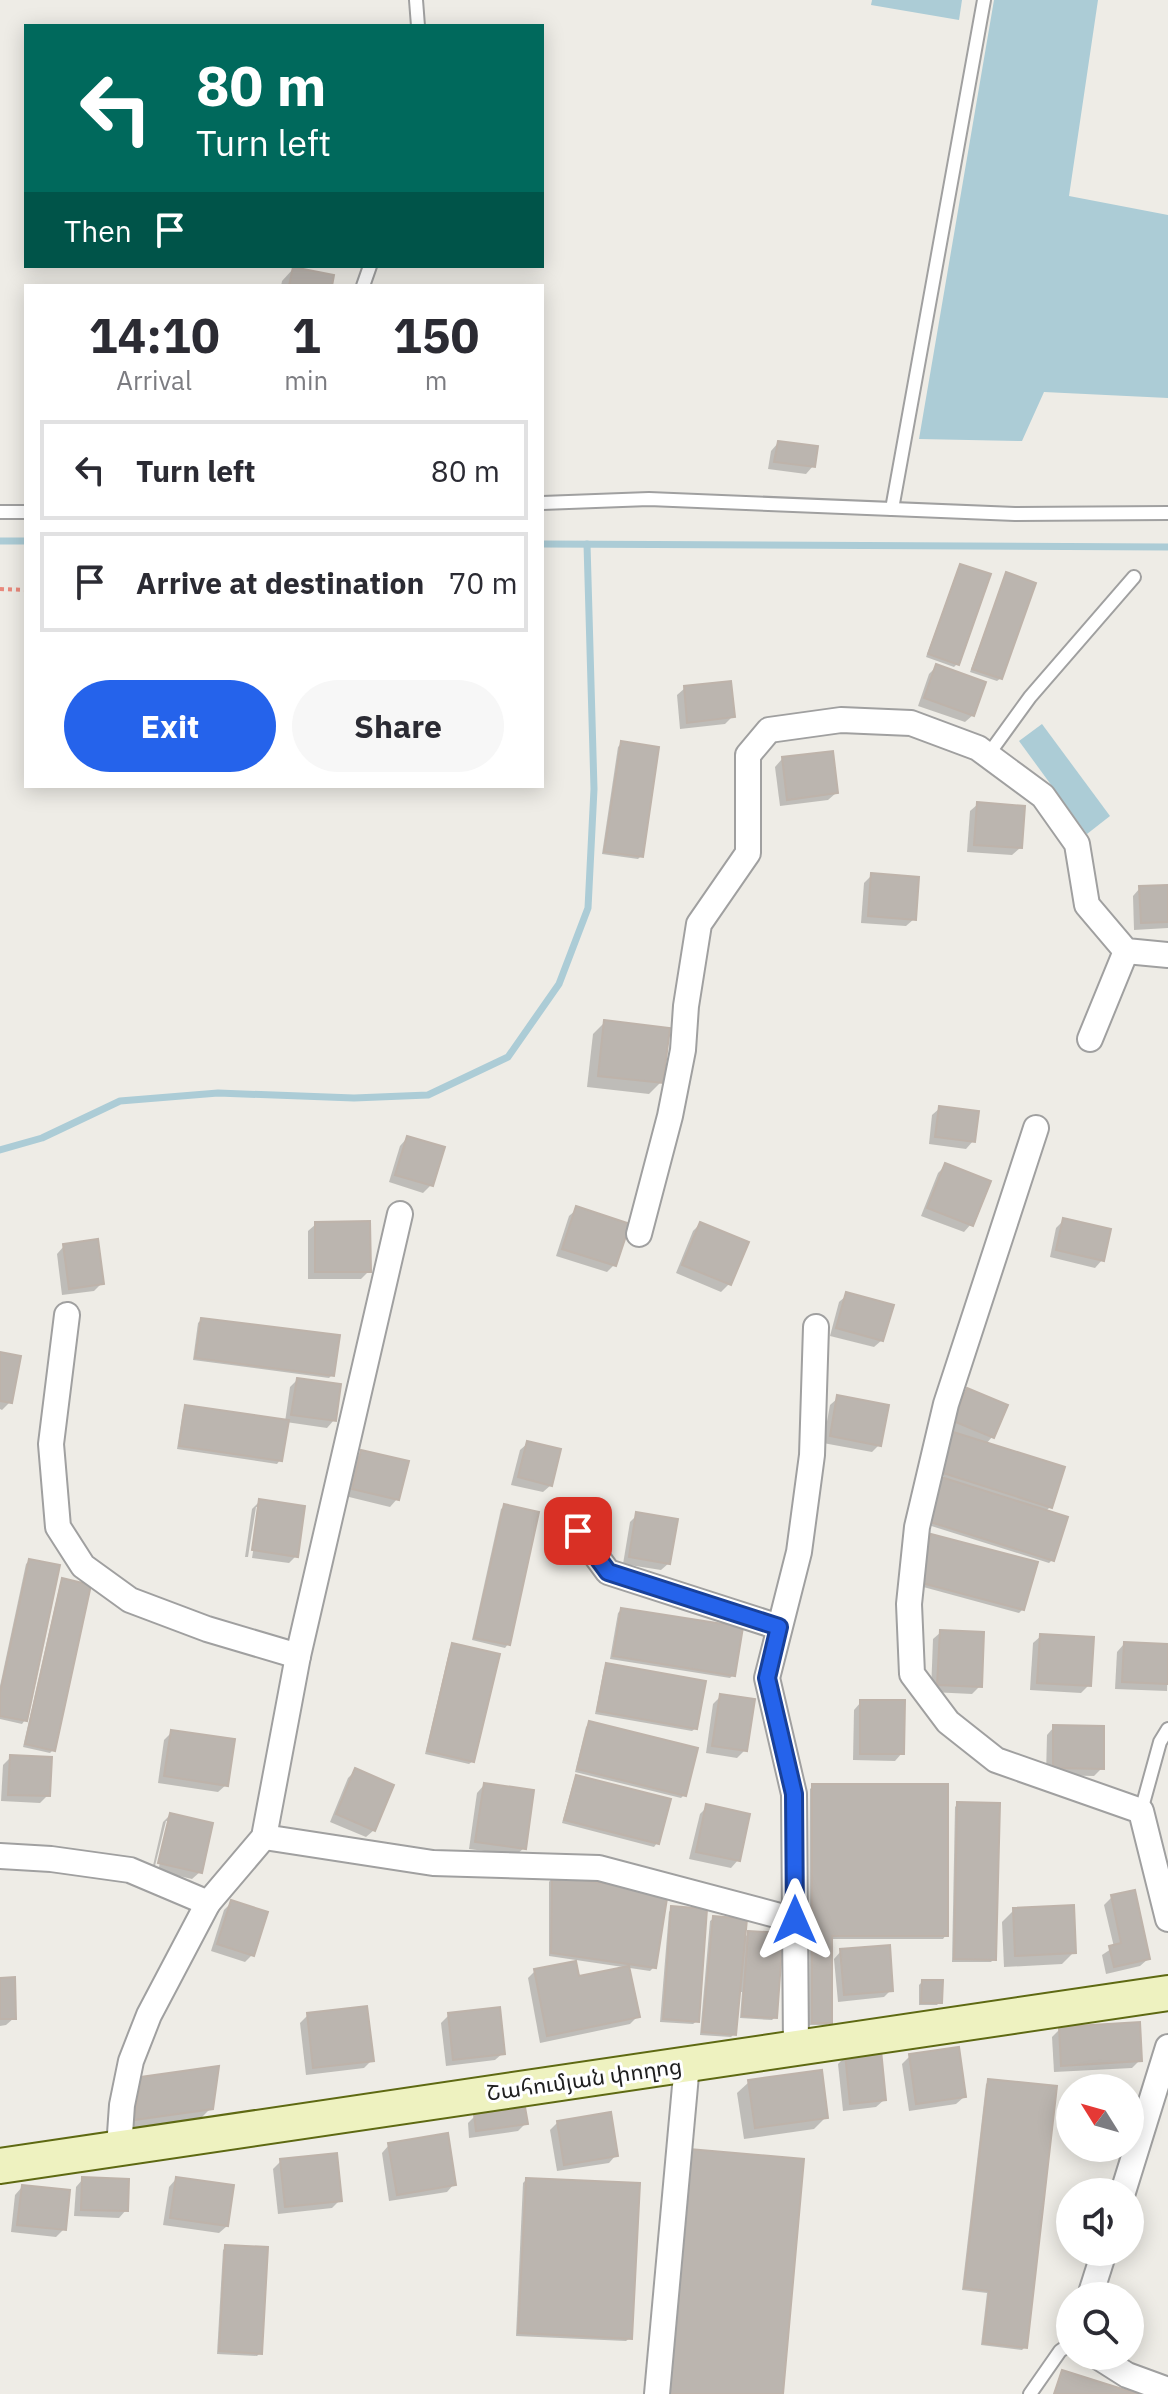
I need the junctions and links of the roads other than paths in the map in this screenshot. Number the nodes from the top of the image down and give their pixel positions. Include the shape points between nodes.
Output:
1 (416, 0) edge
2 (984, 0) edge
3 (418, 24) edge
4 (544, 503) edge
5 (892, 509) junction
6 (0, 512) edge
7 (24, 512) edge
8 (1168, 513) edge
9 (1134, 577) dead end
10 (988, 755) junction
11 (1126, 951) junction
12 (1168, 955) edge
13 (1090, 1039) dead end
14 (1036, 1128) dead end
15 (400, 1214) dead end
16 (639, 1234) dead end
17 (67, 1315) dead end
18 (816, 1327) dead end
19 (563, 1511) dead end
20 (779, 1627) junction
21 (298, 1656) junction
22 (1168, 1729) edge
23 (1141, 1811) junction
24 (264, 1837) junction
25 (0, 1856) edge
26 (208, 1903) junction
27 (1168, 1919) edge
28 (795, 1920) junction
29 (1168, 1993) edge
30 (796, 2047) junction
31 (1168, 2047) edge
32 (687, 2064) junction
33 (119, 2148) junction
34 (0, 2166) edge
35 (1127, 2178) edge
36 (1056, 2357) edge
37 (1119, 2370) edge
38 (1168, 2390) edge
39 (657, 2394) edge
40 (1030, 2394) edge

1 - 3 lane
2 - 5 lane
4 - 5 lane via 649,499
5 - 8 lane
6 - 7 lane
9 - 10 lane via 1030,697
10 - 11 street via 1043,796 1077,844 1087,905
10 - 16 street via 911,723 841,720 769,730 748,755 748,853 699,924 683,1050
11 - 12 street
11 - 13 street
14 - 23 street via 946,1404 917,1527 909,1604 912,1674 948,1722 996,1760
15 - 21 street
17 - 21 street via 51,1444 58,1527 83,1566 130,1600
18 - 20 street via 812,1455 799,1552
19 - 20 street via 608,1572
20 - 28 street via 767,1678 794,1794
21 - 24 street
22 - 23 lane
23 - 27 street
24 - 26 street
24 - 28 street via 433,1863 599,1868
25 - 26 street via 130,1870
26 - 33 street via 131,2061
28 - 30 street
29 - 30 main road, Շահումյան փողոց
30 - 32 main road, Շահումյան փողոց
31 - 35 street
32 - 33 main road, Շահումյան փողոց
32 - 39 street
33 - 34 main road, Շահումյան փողոց
36 - 40 lane
37 - 38 street

